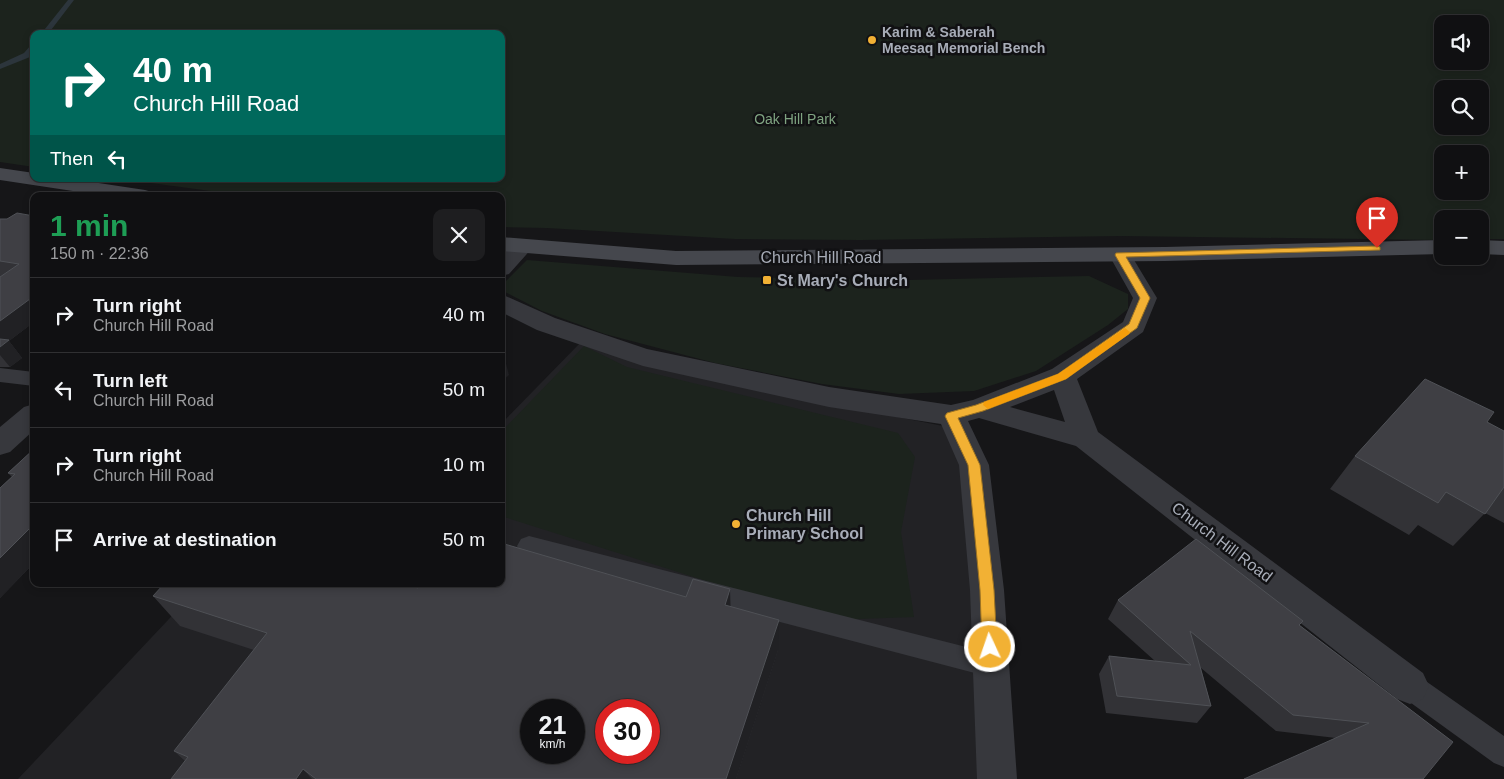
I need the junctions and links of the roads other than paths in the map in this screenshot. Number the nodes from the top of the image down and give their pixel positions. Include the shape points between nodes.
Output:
1 (0, 174) edge
2 (30, 179) edge
3 (53, 182) edge
4 (119, 192) edge
5 (512, 245) edge
6 (1434, 247) edge
7 (1489, 248) edge
8 (1504, 248) edge
9 (1120, 255) junction
10 (505, 260) edge
11 (505, 304) edge
12 (0, 374) edge
13 (1062, 376) junction
14 (30, 378) edge
15 (965, 412) junction
16 (30, 418) edge
17 (1086, 438) junction
18 (0, 444) edge
19 (529, 546) dead end
20 (990, 665) junction
21 (1410, 686) joint
22 (1504, 753) edge
23 (997, 779) edge

1 - 2 street
3 - 4 street
5 - 9 street, Church Hill Road via 676,258
5 - 10 street, Church Hill Road
6 - 9 street, Church Hill Road
7 - 8 street
9 - 13 street via 1145,298 1134,326
11 - 15 street via 546,324 643,357 829,398
12 - 14 lane
13 - 15 street
13 - 17 street
15 - 17 street
15 - 20 street via 987,590
16 - 18 street
17 - 21 street, Church Hill Road
19 - 20 lane
20 - 23 street
21 - 22 lane

